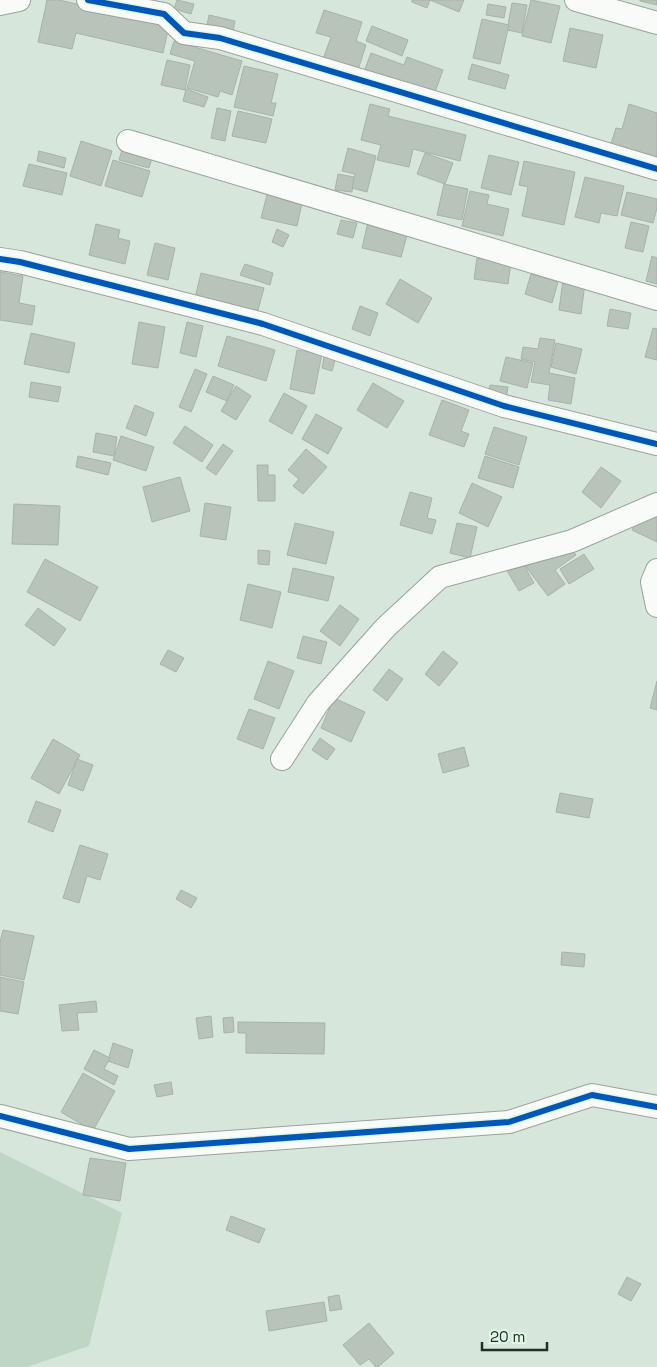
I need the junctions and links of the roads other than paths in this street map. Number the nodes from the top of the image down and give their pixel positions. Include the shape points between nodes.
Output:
1 (19, 0) edge
2 (88, 0) edge
3 (578, 0) edge
4 (0, 4) edge
5 (657, 23) edge
6 (128, 141) dead end
7 (657, 169) edge
8 (0, 259) edge
9 (657, 299) edge
10 (657, 444) edge
11 (657, 504) edge
12 (657, 570) edge
13 (657, 606) edge
14 (282, 759) dead end
15 (657, 1107) edge
16 (0, 1116) edge

1 - 4 street
2 - 7 street via 164,14 184,33 220,38
3 - 5 street
6 - 9 street
8 - 10 street via 263,324 504,406
11 - 14 street via 572,541 440,577 386,627 318,703
12 - 13 street via 652,582
15 - 16 street via 592,1095 508,1122 129,1149

